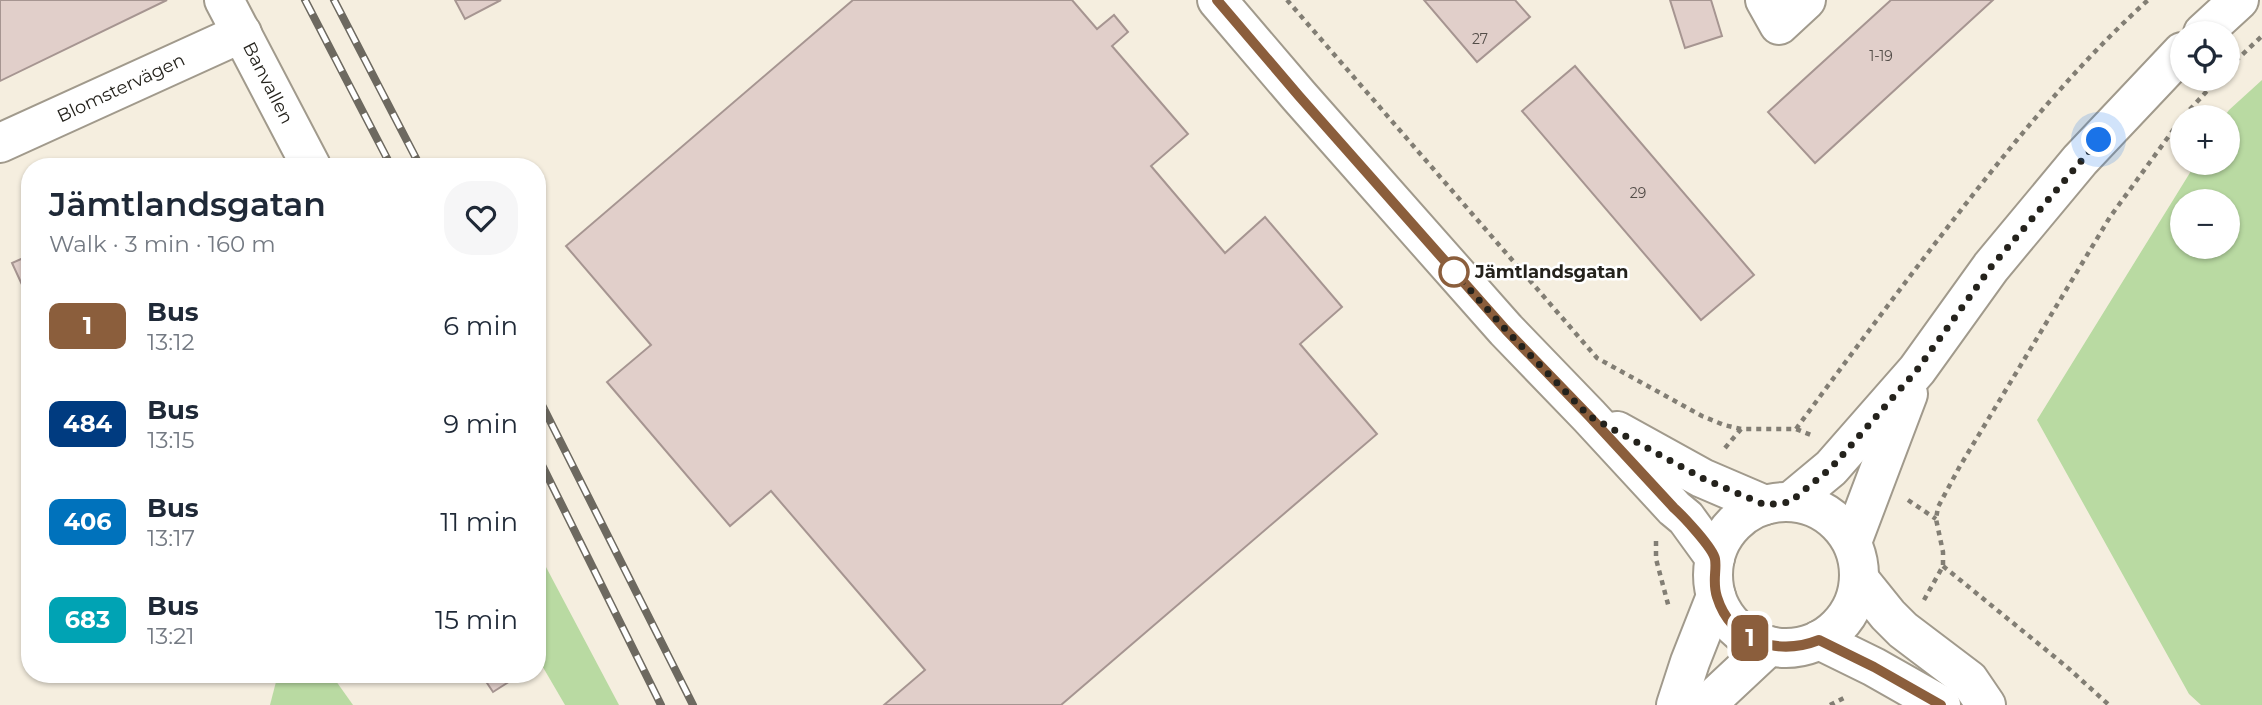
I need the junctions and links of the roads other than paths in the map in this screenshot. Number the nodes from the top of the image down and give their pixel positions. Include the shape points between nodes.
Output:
1 (1217, 0) edge
2 (1765, 0) edge
3 (1806, 0) edge
4 (2239, 0) edge
5 (233, 16) edge
6 (2216, 21) edge
7 (2170, 65) edge
8 (0, 143) edge
9 (307, 158) edge
10 (1917, 370) junction
11 (1589, 416) junction
12 (1778, 503) junction
13 (1852, 542) junction
14 (1715, 558) junction
15 (1859, 579) junction
16 (1716, 596) junction
17 (1819, 640) junction
18 (1769, 646) junction
19 (1676, 705) edge
20 (1706, 705) edge
21 (1941, 705) edge
22 (1986, 705) edge

1 - 11 street via 1506,330
2 - 3 street via 1779,25
4 - 6 street
5 - 8 street, Blomstervägen
5 - 9 street, Banvallen
7 - 10 street via 2080,160 1991,267
10 - 12 street via 1831,468
10 - 13 street
11 - 12 street via 1702,478
11 - 14 street via 1686,518
12 - 13 street via 1803,504 1824,512
12 - 14 street via 1743,516 1721,542
13 - 15 street
14 - 16 street
15 - 17 street via 1843,621
15 - 22 street via 1903,630 1969,680
16 - 18 street via 1743,634
16 - 19 street
17 - 18 street via 1795,647
17 - 21 street
18 - 20 street

